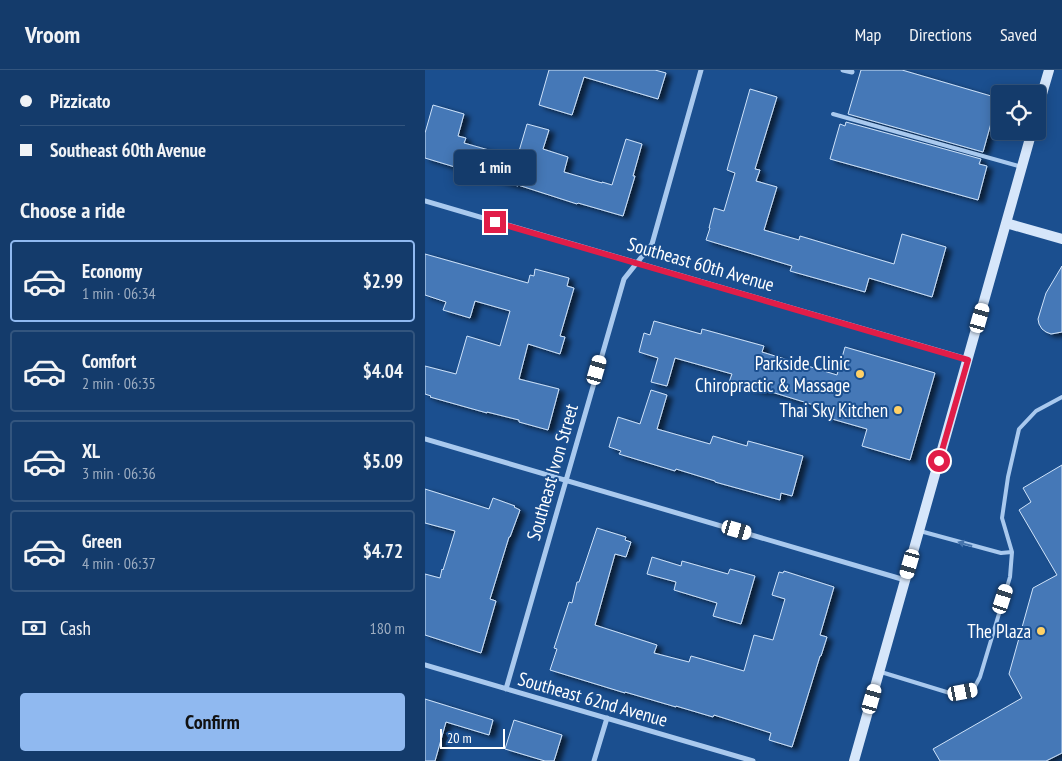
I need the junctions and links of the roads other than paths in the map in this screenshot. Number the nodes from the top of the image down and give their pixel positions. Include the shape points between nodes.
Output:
1 (701, 70) edge
2 (843, 70) edge
3 (1049, 70) edge
4 (852, 72) dead end
5 (1045, 85) edge
6 (833, 114) dead end
7 (1030, 140) edge
8 (1022, 167) junction
9 (425, 201) edge
10 (1007, 223) junction
11 (1062, 239) edge
12 (637, 264) junction
13 (968, 360) junction
14 (1062, 397) edge
15 (425, 439) edge
16 (566, 480) junction
17 (919, 530) junction
18 (1012, 552) junction
19 (905, 580) junction
20 (425, 665) edge
21 (880, 672) junction
22 (506, 689) junction
23 (607, 718) junction
24 (594, 761) edge
25 (753, 761) edge
26 (855, 761) edge

1 - 12 street, Southeast Ivon Street via 652,244
2 - 4 street
3 - 5 main road
6 - 8 lane
7 - 8 main road
8 - 10 main road
9 - 12 street, Southeast 60th Avenue
10 - 11 main road
10 - 13 main road
12 - 13 street, Southeast 60th Avenue
12 - 16 street, Southeast Ivon Street via 623,279
13 - 17 main road
14 - 18 lane via 1036,411 1019,429 1002,518
15 - 16 street
16 - 19 street
16 - 22 street, Southeast Ivon Street
18 -> 17 lane via 1001,553
17 - 19 main road
18 - 21 lane via 1010,578 973,690 953,694
19 - 21 main road
20 - 22 street, Southeast 62nd Avenue
21 - 26 main road
22 - 23 street, Southeast 62nd Avenue
23 - 24 street
23 - 25 street, Southeast 62nd Avenue

